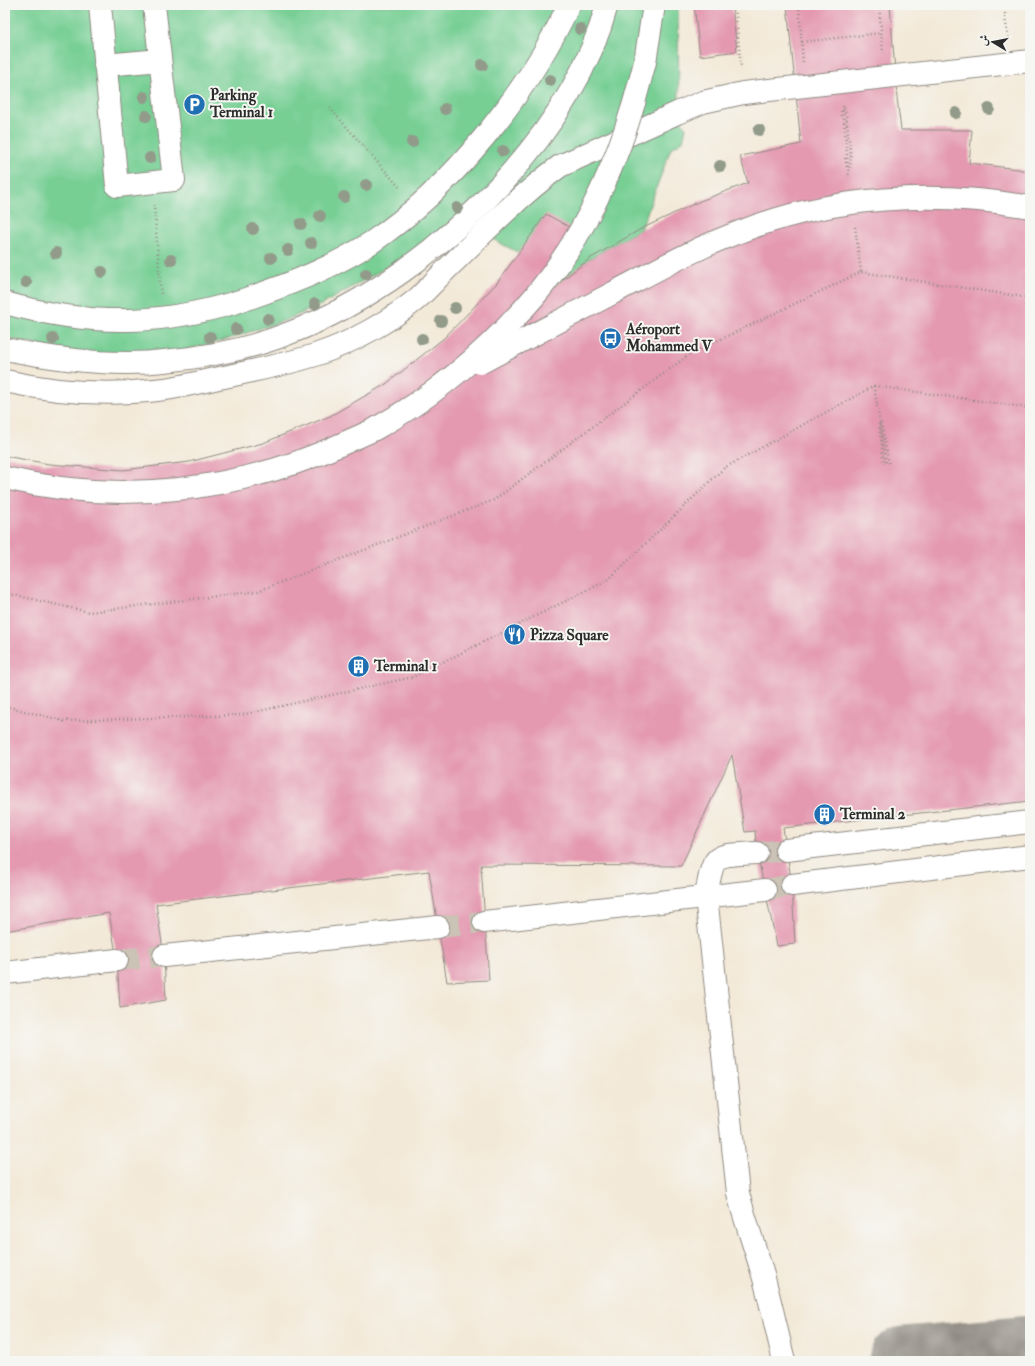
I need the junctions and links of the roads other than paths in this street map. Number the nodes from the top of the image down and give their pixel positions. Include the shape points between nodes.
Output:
1 (100, 5) edge
2 (154, 5) edge
3 (569, 5) edge
4 (607, 5) edge
5 (654, 5) edge
6 (160, 60) junction
7 (1030, 61) edge
8 (105, 65) junction
9 (484, 202) junction
10 (1030, 207) edge
11 (500, 218) junction
12 (5, 303) edge
13 (286, 334) junction
14 (5, 349) edge
15 (293, 362) junction
16 (452, 377) junction
17 (5, 381) edge
18 (5, 478) edge
19 (1030, 822) edge
20 (786, 850) tunnel mouth
21 (758, 853) tunnel mouth
22 (1030, 856) edge
23 (792, 886) tunnel mouth
24 (765, 890) tunnel mouth
25 (706, 896) junction
26 (484, 922) tunnel mouth
27 (438, 927) tunnel mouth
28 (164, 956) tunnel mouth
29 (117, 960) tunnel mouth
30 (5, 974) edge
31 (784, 1361) edge

1 - 8 street
2 - 6 street
3 - 12 street via 530,73 476,147 417,208 373,241 345,258 312,275 234,303 162,318 106,320 61,315
4 - 9 street via 592,47 568,95 539,139
5 - 16 street, bridge via 645,62 626,130 605,182 579,232 535,296 482,352
6 - 8 street
6 - 8 street via 174,180 117,186
7 - 11 street via 743,93 703,102 567,163 548,175
9 - 11 street
9 - 13 street via 443,242 375,291 329,316
10 - 16 street, bridge via 998,201 947,198 883,199 792,215 743,230 695,250
11 - 15 street via 417,298 394,315 345,343
13 - 14 street via 244,347 163,361 78,360
13 - 15 street
15 - 17 street via 170,388 112,393 69,392
16 - 18 street, bridge via 412,407 374,429 322,453 274,470 225,482 176,490 125,492 75,490
19 - 20 street
21 - 25 street via 719,857 711,869
22 - 23 street
24 - 25 street
25 - 26 street
25 - 31 street via 738,1193 758,1255
27 - 28 street
29 - 30 street

